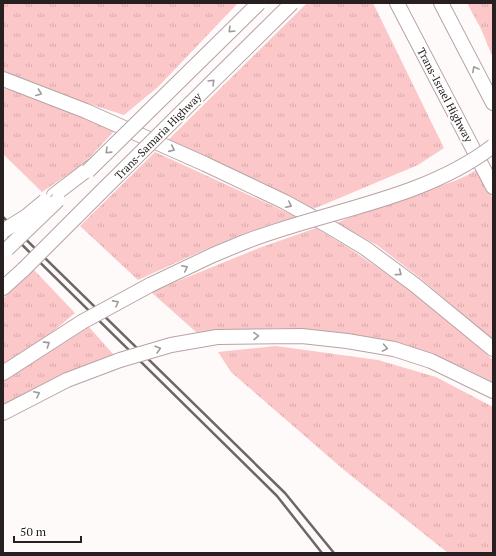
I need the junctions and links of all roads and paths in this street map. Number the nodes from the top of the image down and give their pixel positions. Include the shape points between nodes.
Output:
1 (258, 3) edge
2 (292, 3) edge
3 (397, 3) edge
4 (441, 3) edge
5 (3, 79) edge
6 (493, 103) edge
7 (493, 135) edge
8 (493, 146) edge
9 (493, 187) edge
10 (56, 197) junction
11 (333, 214) junction
12 (3, 231) edge
13 (5, 251) edge
14 (3, 288) edge
15 (493, 349) edge
16 (3, 373) edge
17 (493, 391) edge
18 (3, 413) edge

1 -> 10 highway, bridge via 90,168
14 -> 2 highway, Trans-Samaria Highway, bridge
3 - 9 highway, Trans-Israel Highway
6 -> 4 highway
5 -> 15 highway via 86,111 205,164 325,224 365,248 409,280
7 - 11 highway, bridge via 464,155 438,168
8 - 11 highway, bridge via 427,183
10 - 12 highway, bridge
10 - 13 highway, bridge
16 -> 11 highway, bridge via 82,322 150,285 242,243
18 -> 17 highway, bridge via 67,380 120,360 171,345 217,337 302,336 394,349 431,361

